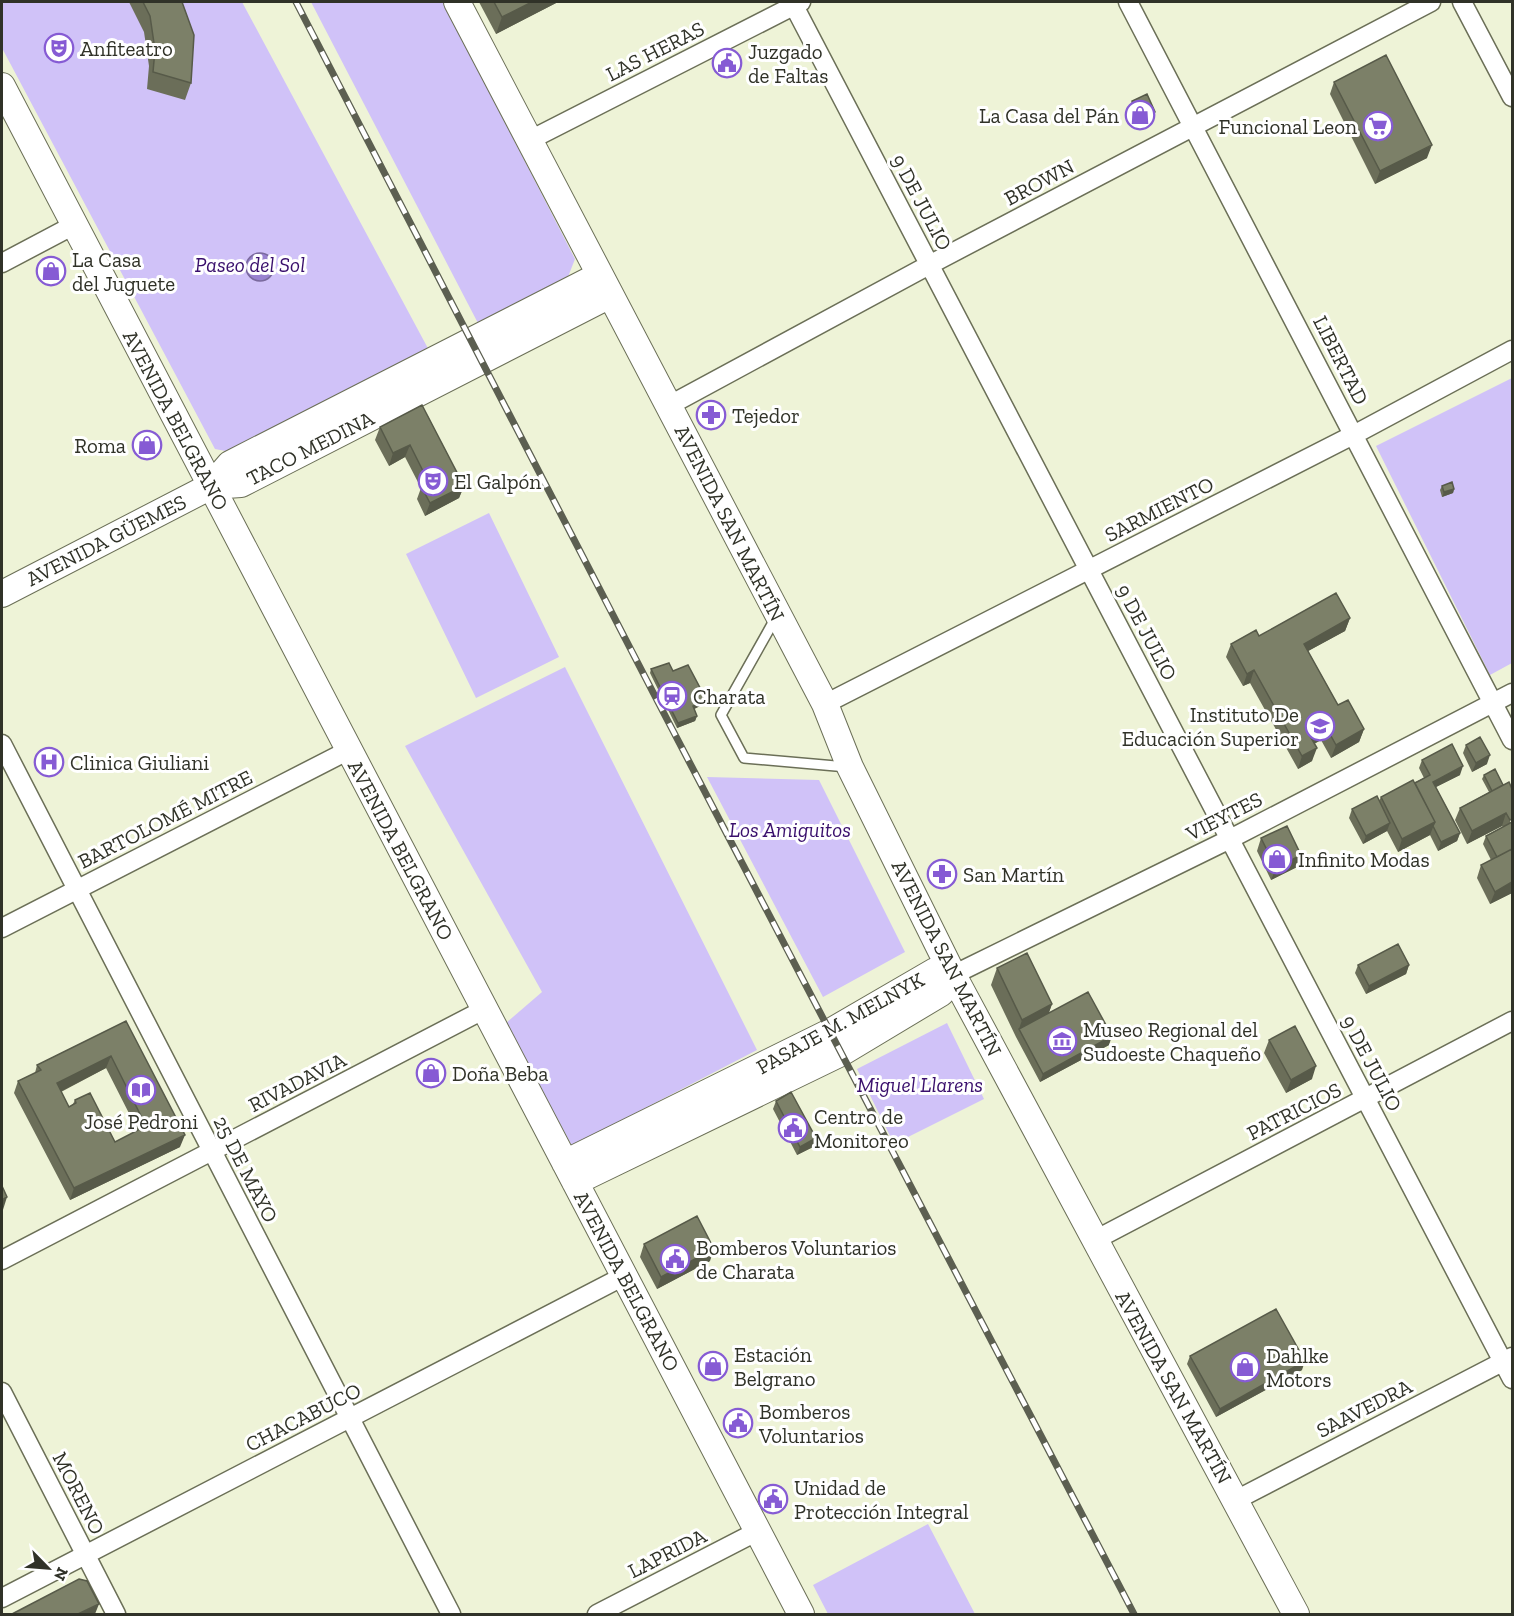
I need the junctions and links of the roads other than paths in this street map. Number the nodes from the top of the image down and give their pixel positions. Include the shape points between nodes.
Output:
1 (457, 2) edge
2 (1128, 2) edge
3 (1431, 2) edge
4 (1462, 2) edge
5 (795, 3) edge
6 (2, 86) edge
7 (1512, 97) edge
8 (1193, 126) junction
9 (530, 140) junction
10 (74, 225) junction
11 (2, 263) edge
12 (929, 265) junction
13 (605, 285) junction
14 (1512, 350) edge
15 (670, 405) junction
16 (1354, 435) junction
17 (211, 486) junction
18 (1089, 570) junction
19 (2, 594) edge
20 (777, 615) junction
21 (1512, 693) edge
22 (1493, 703) junction
23 (825, 704) junction
24 (1512, 740) edge
25 (2, 744) edge
26 (349, 750) junction
27 (850, 767) junction
28 (1230, 839) junction
29 (76, 890) junction
30 (2, 928) edge
31 (953, 975) junction
32 (485, 1009) junction
33 (1512, 1021) edge
34 (1366, 1099) junction
35 (212, 1151) junction
36 (570, 1172) junction
37 (1095, 1240) junction
38 (2, 1260) edge
39 (624, 1276) junction
40 (1508, 1359) edge
41 (1512, 1379) edge
42 (2, 1392) edge
43 (350, 1418) junction
44 (1236, 1500) junction
45 (758, 1531) junction
46 (85, 1555) junction
47 (2, 1598) edge
48 (116, 1614) edge
49 (451, 1614) edge
50 (597, 1614) edge
51 (801, 1614) edge
52 (1296, 1614) edge

1 - 9 main road, AVENIDA SAN MARTÍN
2 - 8 street, LIBERTAD
3 - 8 street, BROWN
4 - 7 street
5 - 9 street, LAS HERAS
5 - 12 street, 9 DE JULIO
6 - 10 main road, AVENIDA BELGRANO
8 - 12 street, BROWN
8 - 16 street, LIBERTAD
9 - 13 main road, AVENIDA SAN MARTÍN
10 - 11 street
10 - 17 main road, AVENIDA BELGRANO
12 - 15 street, BROWN
12 - 18 street, 9 DE JULIO
13 - 15 main road, AVENIDA SAN MARTÍN
13 - 17 main road, TACO MEDINA via 241,484
14 - 16 street, SARMIENTO
15 - 20 main road, AVENIDA SAN MARTÍN
16 - 18 street, SARMIENTO
16 - 22 street, LIBERTAD
17 - 19 main road, AVENIDA GÜEMES
17 - 26 main road, AVENIDA BELGRANO
18 - 23 street, SARMIENTO
18 - 28 street, 9 DE JULIO
20 - 23 main road, AVENIDA SAN MARTÍN
20 - 27 lane via 721,715 744,758
21 - 22 street, VIEYTES
22 - 24 street, LIBERTAD
22 - 28 street, VIEYTES
23 - 27 main road, AVENIDA SAN MARTÍN
25 - 29 street, 25 DE MAYO
26 - 29 street, BARTOLOMÉ MITRE
26 - 32 main road, AVENIDA BELGRANO
27 - 31 main road, AVENIDA SAN MARTÍN
28 - 31 street, VIEYTES
28 - 34 street, 9 DE JULIO
29 - 30 street, BARTOLOMÉ MITRE
29 - 35 street, 25 DE MAYO
31 - 36 main road, PASAJE M. MELNYK via 935,971 831,1032
31 - 37 main road, AVENIDA SAN MARTÍN
32 - 35 street, RIVADAVIA
32 - 36 main road, AVENIDA BELGRANO
33 - 34 street, PATRICIOS
34 - 37 street, PATRICIOS
34 - 40 street, 9 DE JULIO
35 - 38 street, RIVADAVIA
35 - 43 street, 25 DE MAYO
36 - 39 main road, AVENIDA BELGRANO
37 - 44 main road, AVENIDA SAN MARTÍN
39 - 43 street, CHACABUCO
39 - 45 main road, AVENIDA BELGRANO
40 - 41 street, 9 DE JULIO
40 - 44 street, SAAVEDRA
42 - 46 street, MORENO
43 - 46 street, CHACABUCO
43 - 49 street, 25 DE MAYO
44 - 52 main road, AVENIDA SAN MARTÍN
45 - 50 street, LAPRIDA
45 - 51 main road, AVENIDA BELGRANO
46 - 47 street, CHACABUCO
46 - 48 street, MORENO

